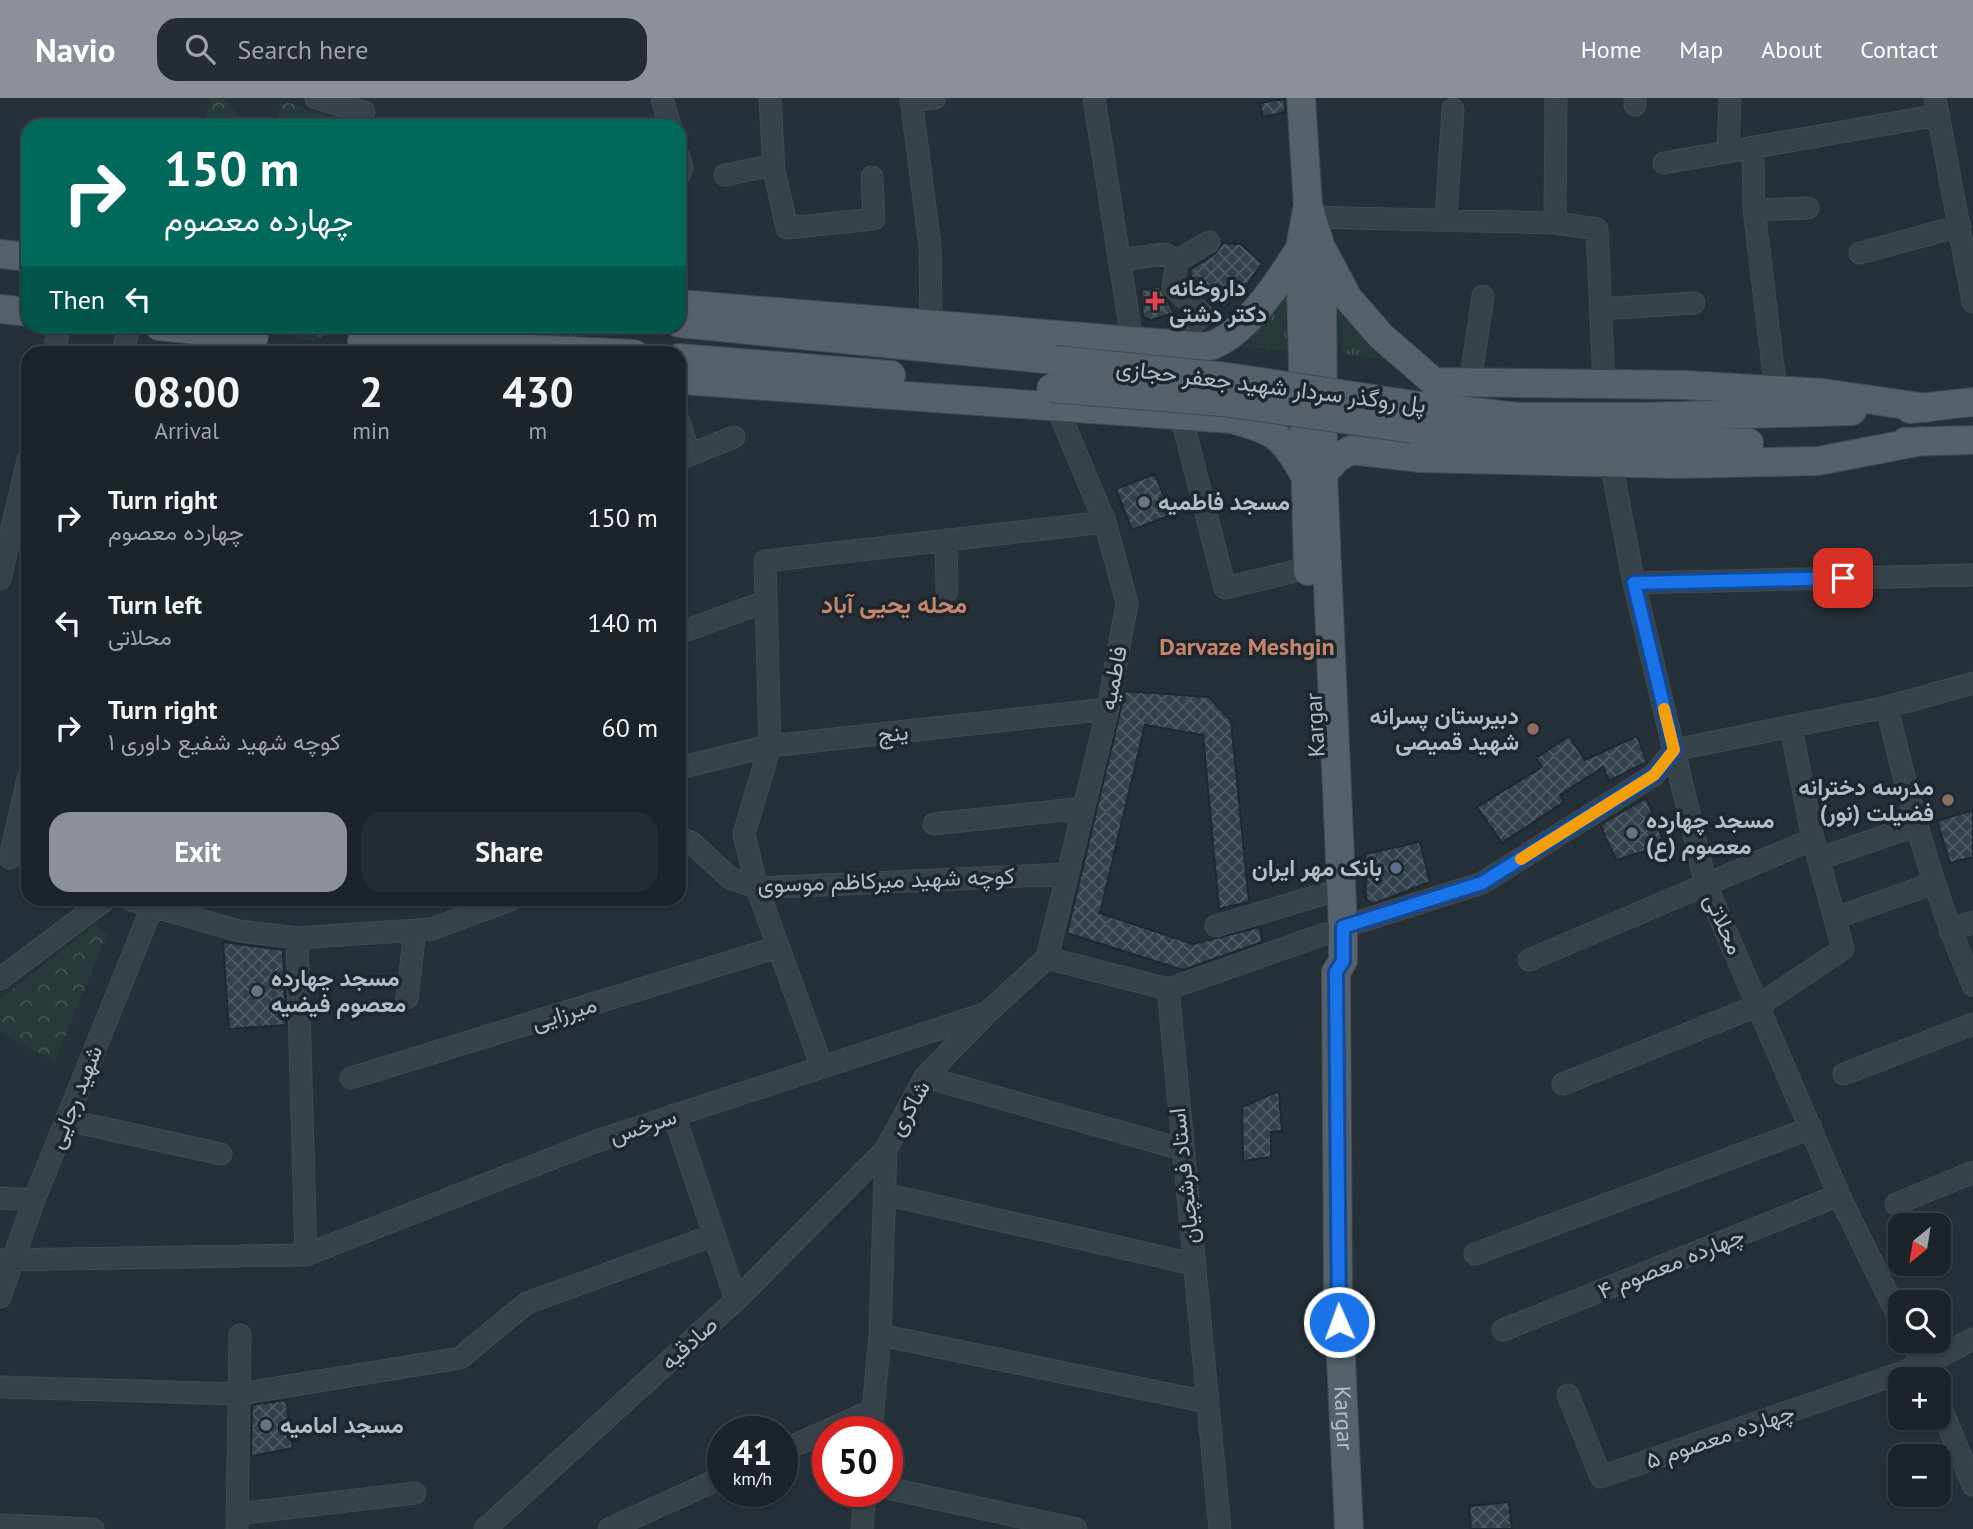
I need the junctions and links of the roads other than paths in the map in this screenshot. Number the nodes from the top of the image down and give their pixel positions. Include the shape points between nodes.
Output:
1 (316, 98) edge
2 (662, 98) edge
3 (770, 98) edge
4 (935, 98) edge
5 (1094, 98) edge
6 (1300, 98) edge
7 (1556, 98) edge
8 (1730, 98) edge
9 (911, 100) edge
10 (1937, 106) edge
11 (1453, 109) dead end
12 (364, 112) edge
13 (668, 119) edge
14 (1753, 147) junction
15 (1728, 152) junction
16 (1664, 163) dead end
17 (774, 165) junction
18 (725, 175) dead end
19 (872, 177) dead end
20 (1808, 208) dead end
21 (1754, 210) junction
22 (1310, 211) junction
23 (1446, 219) junction
24 (1555, 223) junction
25 (1960, 226) junction
26 (1209, 242) dead end
27 (1311, 250) junction
28 (1860, 253) dead end
29 (0, 254) edge
30 (21, 256) edge
31 (1119, 260) junction
32 (1177, 261) junction
33 (1483, 296) dead end
34 (1973, 302) edge
35 (1694, 303) dead end
36 (686, 305) edge
37 (0, 309) edge
38 (1601, 309) junction
39 (21, 311) edge
40 (931, 323) junction
41 (690, 325) edge
42 (201, 333) edge
43 (223, 333) edge
44 (400, 335) edge
45 (257, 338) edge
46 (361, 340) edge
47 (1132, 340) junction
48 (1167, 343) junction
49 (216, 346) edge
50 (431, 346) edge
51 (692, 359) edge
52 (1055, 372) junction
53 (686, 379) edge
54 (1434, 382) junction
55 (1470, 384) junction
56 (1604, 384) junction
57 (1776, 391) junction
58 (1973, 402) edge
59 (1927, 408) junction
60 (1181, 415) junction
61 (1416, 417) junction
62 (734, 437) dead end
63 (1973, 440) edge
64 (1922, 441) junction
65 (686, 457) edge
66 (1420, 458) junction
67 (1611, 463) junction
68 (1314, 474) junction
69 (21, 490) edge
70 (1105, 522) junction
71 (946, 540) junction
72 (1308, 568) junction
73 (1973, 575) edge
74 (0, 579) edge
75 (1634, 583) junction
76 (947, 591) dead end
77 (764, 602) junction
78 (686, 630) edge
79 (1973, 683) edge
80 (1887, 707) junction
81 (1108, 709) junction
82 (1791, 728) junction
83 (770, 746) junction
84 (1674, 750) junction
85 (686, 766) edge
86 (1084, 808) junction
87 (21, 816) edge
88 (934, 824) dead end
89 (1914, 826) junction
90 (686, 840) edge
91 (1816, 849) junction
92 (13, 859) edge
93 (1068, 874) junction
94 (1934, 883) junction
95 (1706, 884) junction
96 (757, 888) junction
97 (1324, 894) junction
98 (97, 906) edge
99 (153, 906) edge
100 (163, 906) edge
101 (495, 906) edge
102 (1835, 918) junction
103 (1973, 922) edge
104 (1216, 926) dead end
105 (1334, 930) junction
106 (415, 931) junction
107 (1950, 931) junction
108 (297, 938) junction
109 (778, 947) junction
110 (1047, 958) junction
111 (1529, 960) dead end
112 (0, 979) edge
113 (1973, 985) edge
114 (1168, 989) junction
115 (407, 998) dead end
116 (1759, 1005) junction
117 (987, 1013) junction
118 (1973, 1024) edge
119 (822, 1066) junction
120 (1844, 1074) dead end
121 (925, 1077) junction
122 (351, 1078) dead end
123 (1563, 1084) dead end
124 (674, 1115) junction
125 (66, 1120) junction
126 (1811, 1128) junction
127 (886, 1149) junction
128 (1181, 1149) junction
129 (221, 1154) dead end
130 (1973, 1172) edge
131 (884, 1194) junction
132 (1839, 1195) junction
133 (0, 1198) edge
134 (34, 1200) junction
135 (1896, 1204) dead end
136 (714, 1235) junction
137 (1475, 1254) dead end
138 (306, 1255) junction
139 (8, 1260) edge
140 (1193, 1264) junction
141 (1888, 1295) edge
142 (0, 1297) edge
143 (736, 1300) junction
144 (1503, 1330) dead end
145 (240, 1335) dead end
146 (880, 1335) junction
147 (1973, 1339) edge
148 (1933, 1367) edge
149 (1888, 1384) edge
150 (0, 1387) edge
151 (240, 1394) junction
152 (1568, 1395) dead end
153 (1207, 1402) junction
154 (873, 1410) junction
155 (872, 1416) edge
156 (1950, 1430) edge
157 (798, 1444) edge
158 (707, 1485) edge
159 (1973, 1485) edge
160 (903, 1491) edge
161 (415, 1493) dead end
162 (864, 1507) edge
163 (237, 1522) edge
164 (0, 1525) edge
165 (93, 1529) edge
166 (485, 1529) edge
167 (609, 1529) edge
168 (862, 1529) edge
169 (1076, 1529) edge
170 (1220, 1529) edge
171 (1349, 1529) edge

1 - 12 street
2 - 13 street
3 - 17 street
4 - 9 street
5 - 31 street
6 - 22 main road
7 - 24 street
8 - 15 street
9 - 40 street via 930,246
10 - 14 street
10 - 25 street
11 - 23 street
14 - 15 street
14 - 21 street
15 - 16 street
17 - 18 street
17 - 19 street via 787,228 874,219
20 - 21 street
21 - 57 street
22 - 23 street
22 - 27 main road
23 - 24 street
24 - 38 street via 1597,229
25 - 28 street
25 - 34 street
26 - 32 street
27 - 48 main road via 1257,309 1219,342 1206,346
27 - 54 main road via 1381,336
27 - 68 main road
29 - 30 main road
31 - 32 street via 1165,254
31 - 47 street
32 - 48 street via 1173,287 1203,315
33 - 55 street
35 - 38 street
36 - 40 main road
37 - 39 main road
38 - 56 street
40 - 52 main road
41 - 52 main road, پل روگذر سردار شهید جعفر حجازی
42 - 49 main road
43 - 45 main road
44 - 46 main road
44 - 50 main road
47 - 48 main road
47 - 52 main road
51 - 52 main road, پل روگذر سردار شهید جعفر حجازی
52 - 53 main road
52 - 60 main road
52 - 61 main road, پل روگذر سردار شهید جعفر حجازی, bridge via 1227,377
52 - 70 street, فاطمیه
54 - 55 main road
54 - 66 main road via 1410,391 1397,414 1401,440
55 - 56 main road
56 - 57 main road
57 - 59 main road
58 - 59 main road
59 - 61 main road, پل روگذر سردار شهید جعفر حجازی
60 - 68 main road via 1232,419 1269,429
60 - 72 street via 1225,588
61 - 64 main road, پل روگذر سردار شهید جعفر حجازی via 1540,441
62 - 65 street
63 - 64 main road
64 - 67 main road via 1818,461
66 - 67 main road
66 - 68 main road via 1351,450
67 - 75 street, محلاتی
68 - 72 main road, Kargar
68 - 105 main road, Kargar
69 - 74 street
70 - 71 street
70 - 81 street, فاطمیه via 1127,603
71 - 76 street
71 - 77 street via 765,561
72 - 97 main road, Kargar
73 - 75 street
75 - 84 street, محلاتی
77 - 78 street
77 - 83 street
79 - 80 street
80 - 82 street
80 - 89 street
81 - 83 street, ینج
81 - 86 street, فاطمیه
82 - 84 street
82 - 91 street
83 - 85 street, ینج
83 - 96 street via 744,834
84 - 95 street, محلاتی
84 - 105 street via 1654,775 1482,883
86 - 88 street
86 - 93 street, فاطمیه
87 - 92 street
89 - 91 street
89 - 94 street
90 - 96 street, کوچه شهید میرکاظم موسوی via 730,878
91 - 95 street
91 - 102 street
93 - 96 street, کوچه شهید میرکاظم موسوی
93 - 110 street, فاطمیه
94 - 102 street
94 - 107 street
95 - 111 street
95 - 116 street, محلاتی
96 - 109 street
97 - 104 street
97 - 105 main road, Kargar
98 - 112 street
99 - 125 street, شهید رجایی
100 - 108 street via 239,931
101 - 106 street via 449,925
102 - 116 street via 1843,949
103 - 107 street
105 - 114 street
105 - 171 main road, Kargar via 1343,961 1336,972 1338,1296
106 - 108 street
106 - 115 street
107 - 113 street
108 - 138 street
109 - 119 street
109 - 122 street, میرزایی
110 - 114 street
110 - 117 street, شاکری
114 - 128 street, استاد فرشچیان
116 - 123 street
116 - 126 street, محلاتی
117 - 119 street, سرخس
117 - 121 street, شاکری
118 - 120 street
119 - 124 street, سرخس
121 - 127 street, شاکری
121 - 128 street
124 - 136 street
124 - 138 street, سرخس
125 - 129 street
125 - 134 street, شهید رجایی
126 - 132 street, محلاتی
126 - 137 street
127 - 131 street, شاکری
127 - 143 street, صادقیه
128 - 140 street, استاد فرشچیان
130 - 135 street
131 - 140 street
131 - 146 street, شاکری
132 - 141 street, محلاتی
132 - 144 street, چهارده معصوم ۴
133 - 134 street
134 - 139 street, شهید رجایی
136 - 143 street
136 - 151 street via 527,1303 460,1358
138 - 139 street
139 - 142 street, شهید رجایی
140 - 153 street, استاد فرشچیان
143 - 166 street, صادقیه
145 - 151 street
146 - 153 street
146 - 154 street, شاکری
147 - 148 street
149 - 152 street, چهارده معصوم ۵ via 1601,1477
150 - 151 street
151 - 163 street
153 - 170 street, استاد فرشچیان
154 - 155 street, شاکری
154 - 157 street
156 - 159 street
158 - 167 street
160 - 169 street
161 - 163 street
162 - 168 street
164 - 165 street

